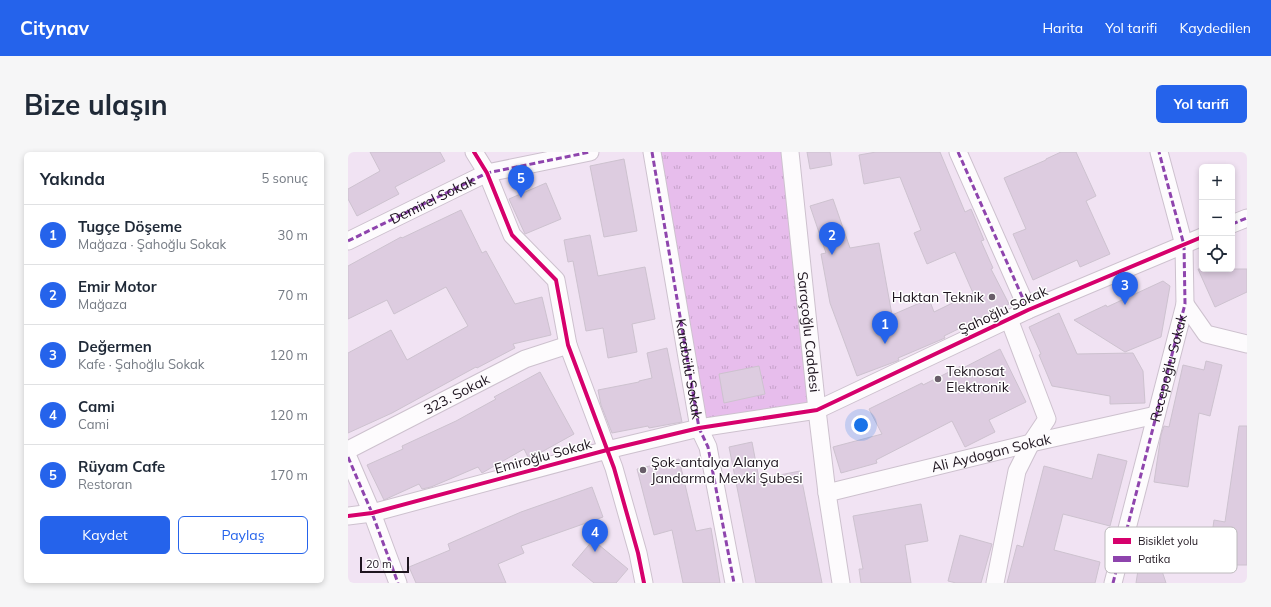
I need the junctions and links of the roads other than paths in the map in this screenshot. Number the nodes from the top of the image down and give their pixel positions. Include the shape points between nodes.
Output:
1 (474, 152) edge
2 (590, 152) edge
3 (652, 152) edge
4 (790, 152) edge
5 (958, 152) edge
6 (1159, 152) edge
7 (487, 173) junction
8 (1247, 218) edge
9 (1235, 223) edge
10 (1199, 238) edge
11 (348, 241) edge
12 (1184, 245) junction
13 (1185, 304) junction
14 (1028, 310) junction
15 (1009, 319) junction
16 (1247, 344) edge
17 (568, 345) junction
18 (816, 410) junction
19 (1156, 415) junction
20 (699, 428) junction
21 (1031, 443) junction
22 (348, 450) edge
23 (607, 450) junction
24 (348, 457) edge
25 (827, 493) junction
26 (372, 513) junction
27 (348, 516) edge
28 (1127, 527) edge
29 (1116, 573) edge
30 (398, 583) edge
31 (644, 583) edge
32 (734, 583) edge
33 (841, 583) edge
34 (995, 583) edge
35 (1113, 583) edge

1 - 7 street
2 - 7 street, Demirel Sokak
3 - 20 street, Karabülü Sokak
4 - 18 street, Saraçoğlu Caddesi
5 - 14 street
6 - 12 street, Recepoğlu Sokak
7 - 11 street, Demirel Sokak
7 - 17 street via 512,235 556,280
8 - 9 street
10 - 12 street, Şahoğlu Sokak
12 - 13 street, Recepoğlu Sokak
12 - 14 street, Şahoğlu Sokak
13 - 16 street via 1206,334
13 - 19 street, Recepoğlu Sokak
14 - 15 street, Şahoğlu Sokak
15 - 18 street, Şahoğlu Sokak
15 - 21 street via 1047,419
17 - 22 street, 323. Sokak via 525,359
17 - 23 street
18 - 20 street, Emiroğlu Sokak
18 - 25 street, Saraçoğlu Caddesi
19 - 21 street, Ali Aydogan Sokak
19 - 28 street, Recepoğlu Sokak
20 - 23 street, Emiroğlu Sokak
20 - 32 street, Karabülü Sokak via 708,447
21 - 25 street, Ali Aydogan Sokak
21 - 34 street via 1017,471
23 - 26 street, Emiroğlu Sokak
23 - 31 street via 638,553
24 - 26 street
25 - 33 street, Saraçoğlu Caddesi
26 - 27 street, Emiroğlu Sokak
26 - 30 street
29 - 35 street, Recepoğlu Sokak

